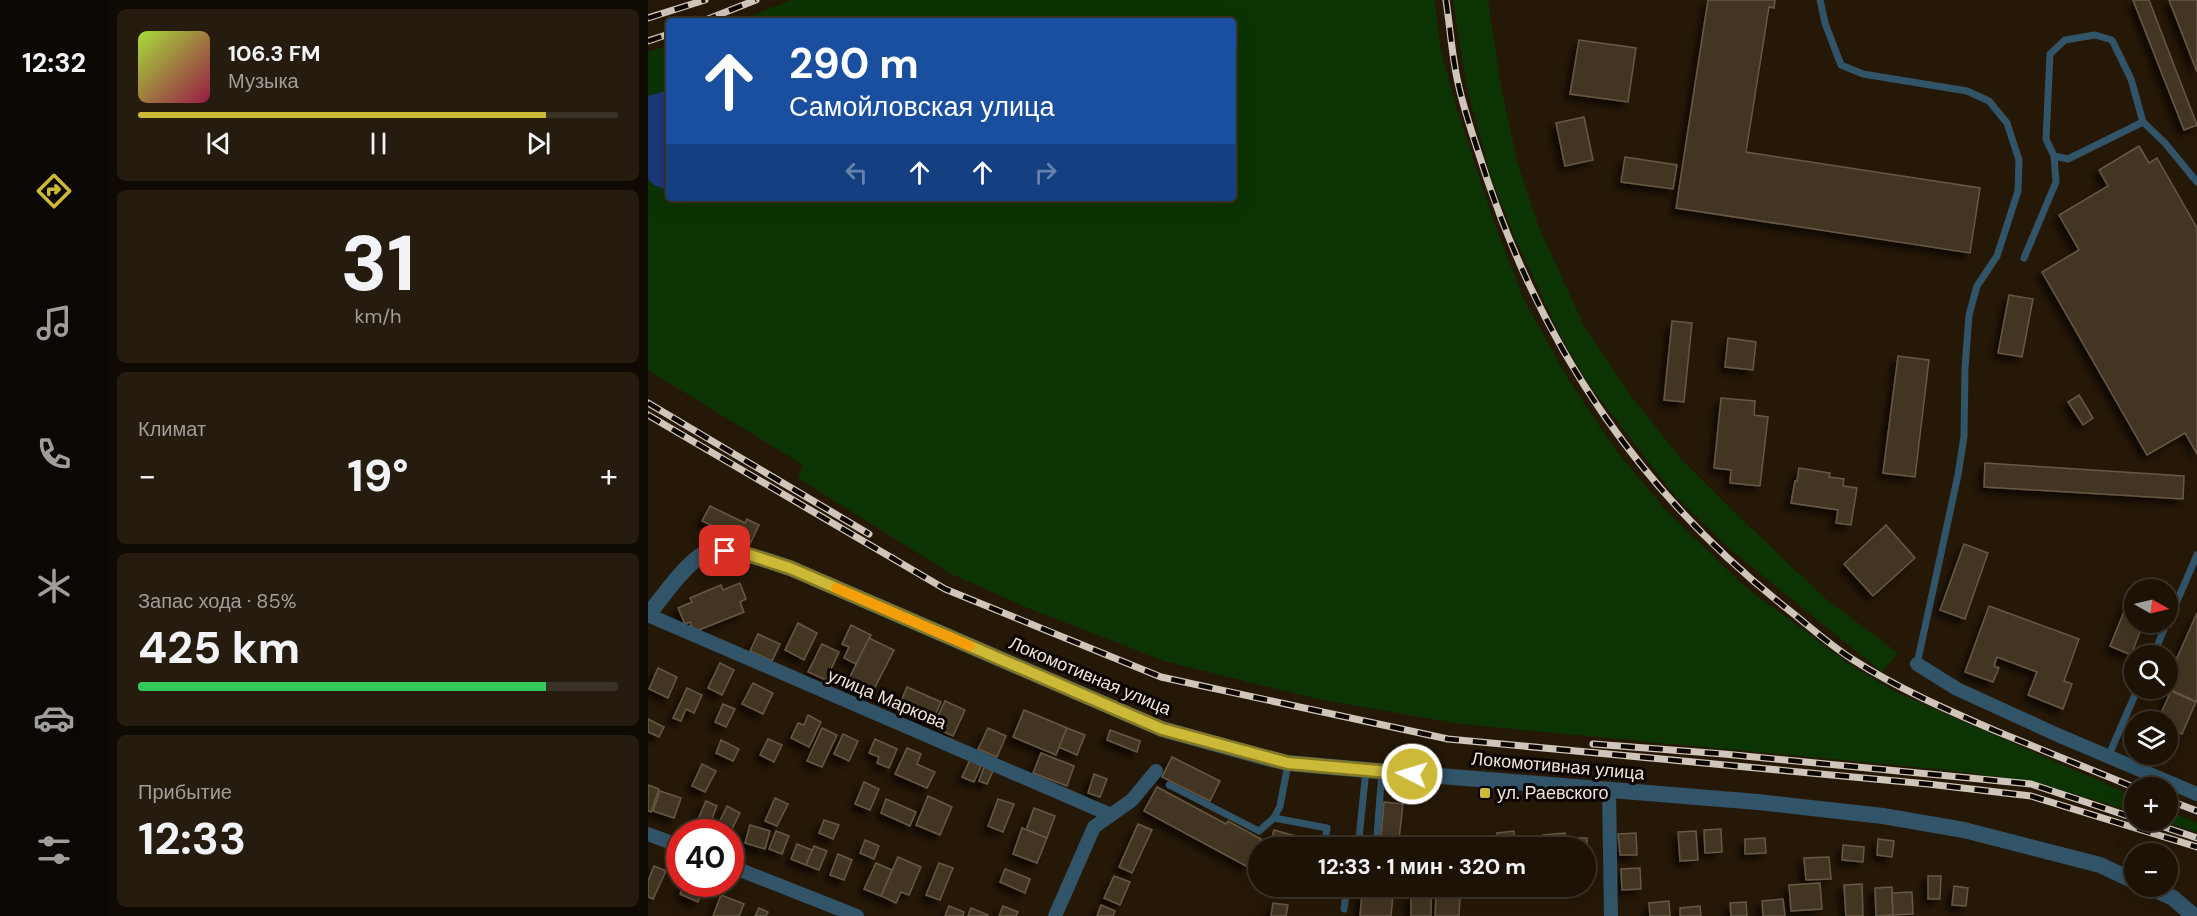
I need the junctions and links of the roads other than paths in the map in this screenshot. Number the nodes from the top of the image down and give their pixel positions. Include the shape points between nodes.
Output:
1 (1820, 0) edge
2 (2143, 122) junction
3 (2054, 156) junction
4 (2197, 182) edge
5 (2024, 258) dead end
6 (2197, 555) edge
7 (2178, 597) edge
8 (648, 615) edge
9 (1917, 664) joint
10 (2133, 699) edge
11 (2108, 757) junction
12 (1288, 763) junction
13 (1156, 771) dead end
14 (1374, 771) junction
15 (1169, 785) dead end
16 (1609, 790) junction
17 (2197, 794) edge
18 (1111, 815) junction
19 (1274, 818) junction
20 (648, 834) edge
21 (1326, 837) edge
22 (1360, 837) edge
23 (1376, 837) edge
24 (666, 841) edge
25 (744, 872) edge
26 (2124, 876) edge
27 (1346, 897) edge
28 (2171, 897) edge
29 (1344, 909) dead end
30 (857, 916) edge
31 (1055, 916) edge
32 (1611, 916) edge
33 (2194, 916) edge

1 - 9 lane via 1841,65 1863,74 1967,91 1989,101 2007,123 2019,160 2018,191 2001,245 1977,286 1969,315 1965,436
2 - 3 lane via 2068,159
2 - 3 lane via 2131,79 2112,40 2095,35 2065,40 2050,54 2046,139
2 - 4 lane
3 - 5 lane via 2056,182
6 - 7 lane
8 - 12 street, Локомотивная улица via 702,555 725,551 747,554 790,568 1162,729
8 - 18 street, улица Маркова
9 - 11 street via 1957,688
10 - 11 lane
11 - 17 street
12 - 14 street, Локомотивная улица
12 - 19 lane
13 - 18 street via 1132,800
14 - 16 street, Локомотивная улица
14 - 22 lane
14 - 23 lane
15 - 19 lane via 1259,831
16 - 26 street, Локомотивная улица via 1883,816 1964,830 2100,865
16 - 32 street
18 - 31 street via 1094,827
19 - 21 lane via 1327,828
20 - 24 street
25 - 30 street
27 - 29 lane
28 - 33 street

